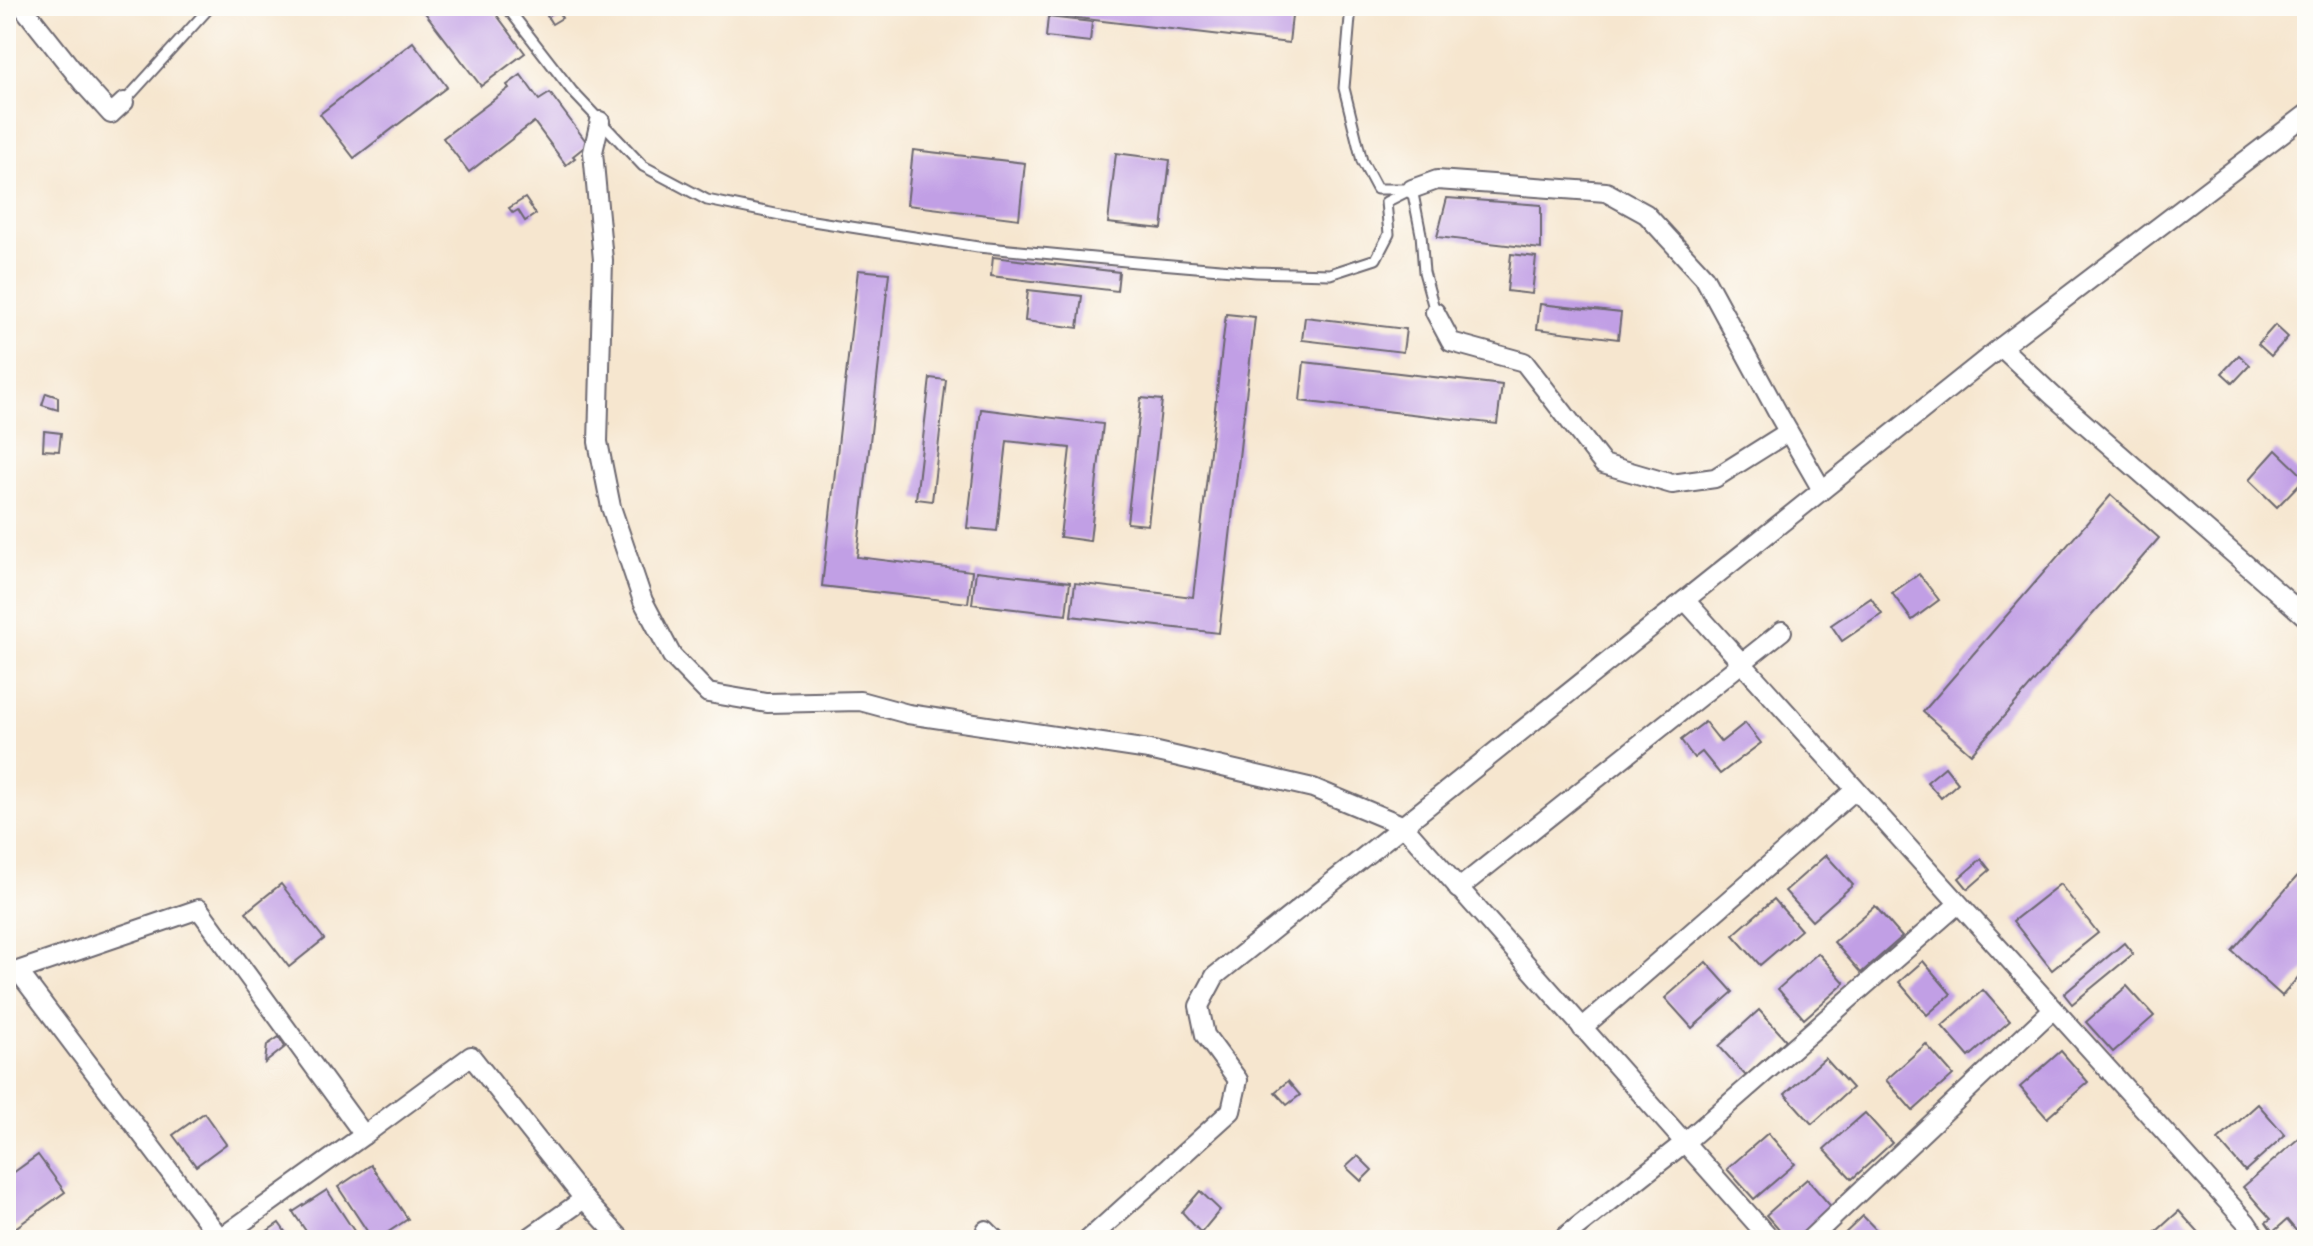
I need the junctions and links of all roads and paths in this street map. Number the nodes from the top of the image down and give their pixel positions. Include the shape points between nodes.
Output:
1 (22, 6) edge
2 (211, 6) edge
3 (506, 6) edge
4 (1351, 6) edge
5 (124, 102) joint
6 (2307, 114) edge
7 (600, 121) junction
8 (1412, 189) junction
9 (1435, 312) joint
10 (2001, 347) junction
11 (1788, 432) junction
12 (1822, 490) junction
13 (1685, 600) junction
14 (2307, 618) edge
15 (1782, 631) dead end
16 (1742, 665) junction
17 (1855, 790) junction
18 (1404, 826) junction
19 (1458, 889) junction
20 (1958, 904) junction
21 (12, 973) edge
22 (2053, 1009) junction
23 (1582, 1028) junction
24 (364, 1135) junction
25 (1684, 1143) junction
26 (584, 1199) junction
27 (219, 1239) edge
28 (526, 1240) edge
29 (622, 1240) edge
30 (1088, 1240) edge
31 (1561, 1240) edge
32 (1771, 1240) edge
33 (1809, 1240) edge
34 (2258, 1240) edge

1 - 5 street via 111,114
2 - 5 lane
3 - 7 lane
4 - 8 lane via 1344,88 1362,161 1377,189
6 - 10 street
7 - 8 lane via 643,166 707,200 978,247 1241,271 1330,274 1376,259 1389,234 1386,202
7 - 18 street via 593,152 603,260 598,442 611,507 643,601 672,656 708,693 767,703 860,701 908,714 1149,750 1313,788
8 - 9 lane
8 - 11 street via 1437,180 1606,192 1646,214 1704,277
9 - 11 street via 1451,342 1524,362 1603,464 1672,484 1715,478
10 - 12 street
10 - 14 street
11 - 12 street
12 - 13 street
13 - 16 street
13 - 18 street
15 - 16 street
16 - 17 street
16 - 19 street
17 - 20 street
17 - 23 street
18 - 19 street
18 - 30 street via 1215,976 1199,1006 1205,1035 1238,1080 1231,1111
19 - 23 street
20 - 22 street
20 - 25 street
21 - 24 street via 199,909
21 - 27 street
22 - 33 street
22 - 34 street
23 - 25 street
24 - 26 street via 471,1056
24 - 27 street
25 - 31 street
25 - 32 street
26 - 28 street
26 - 29 street

